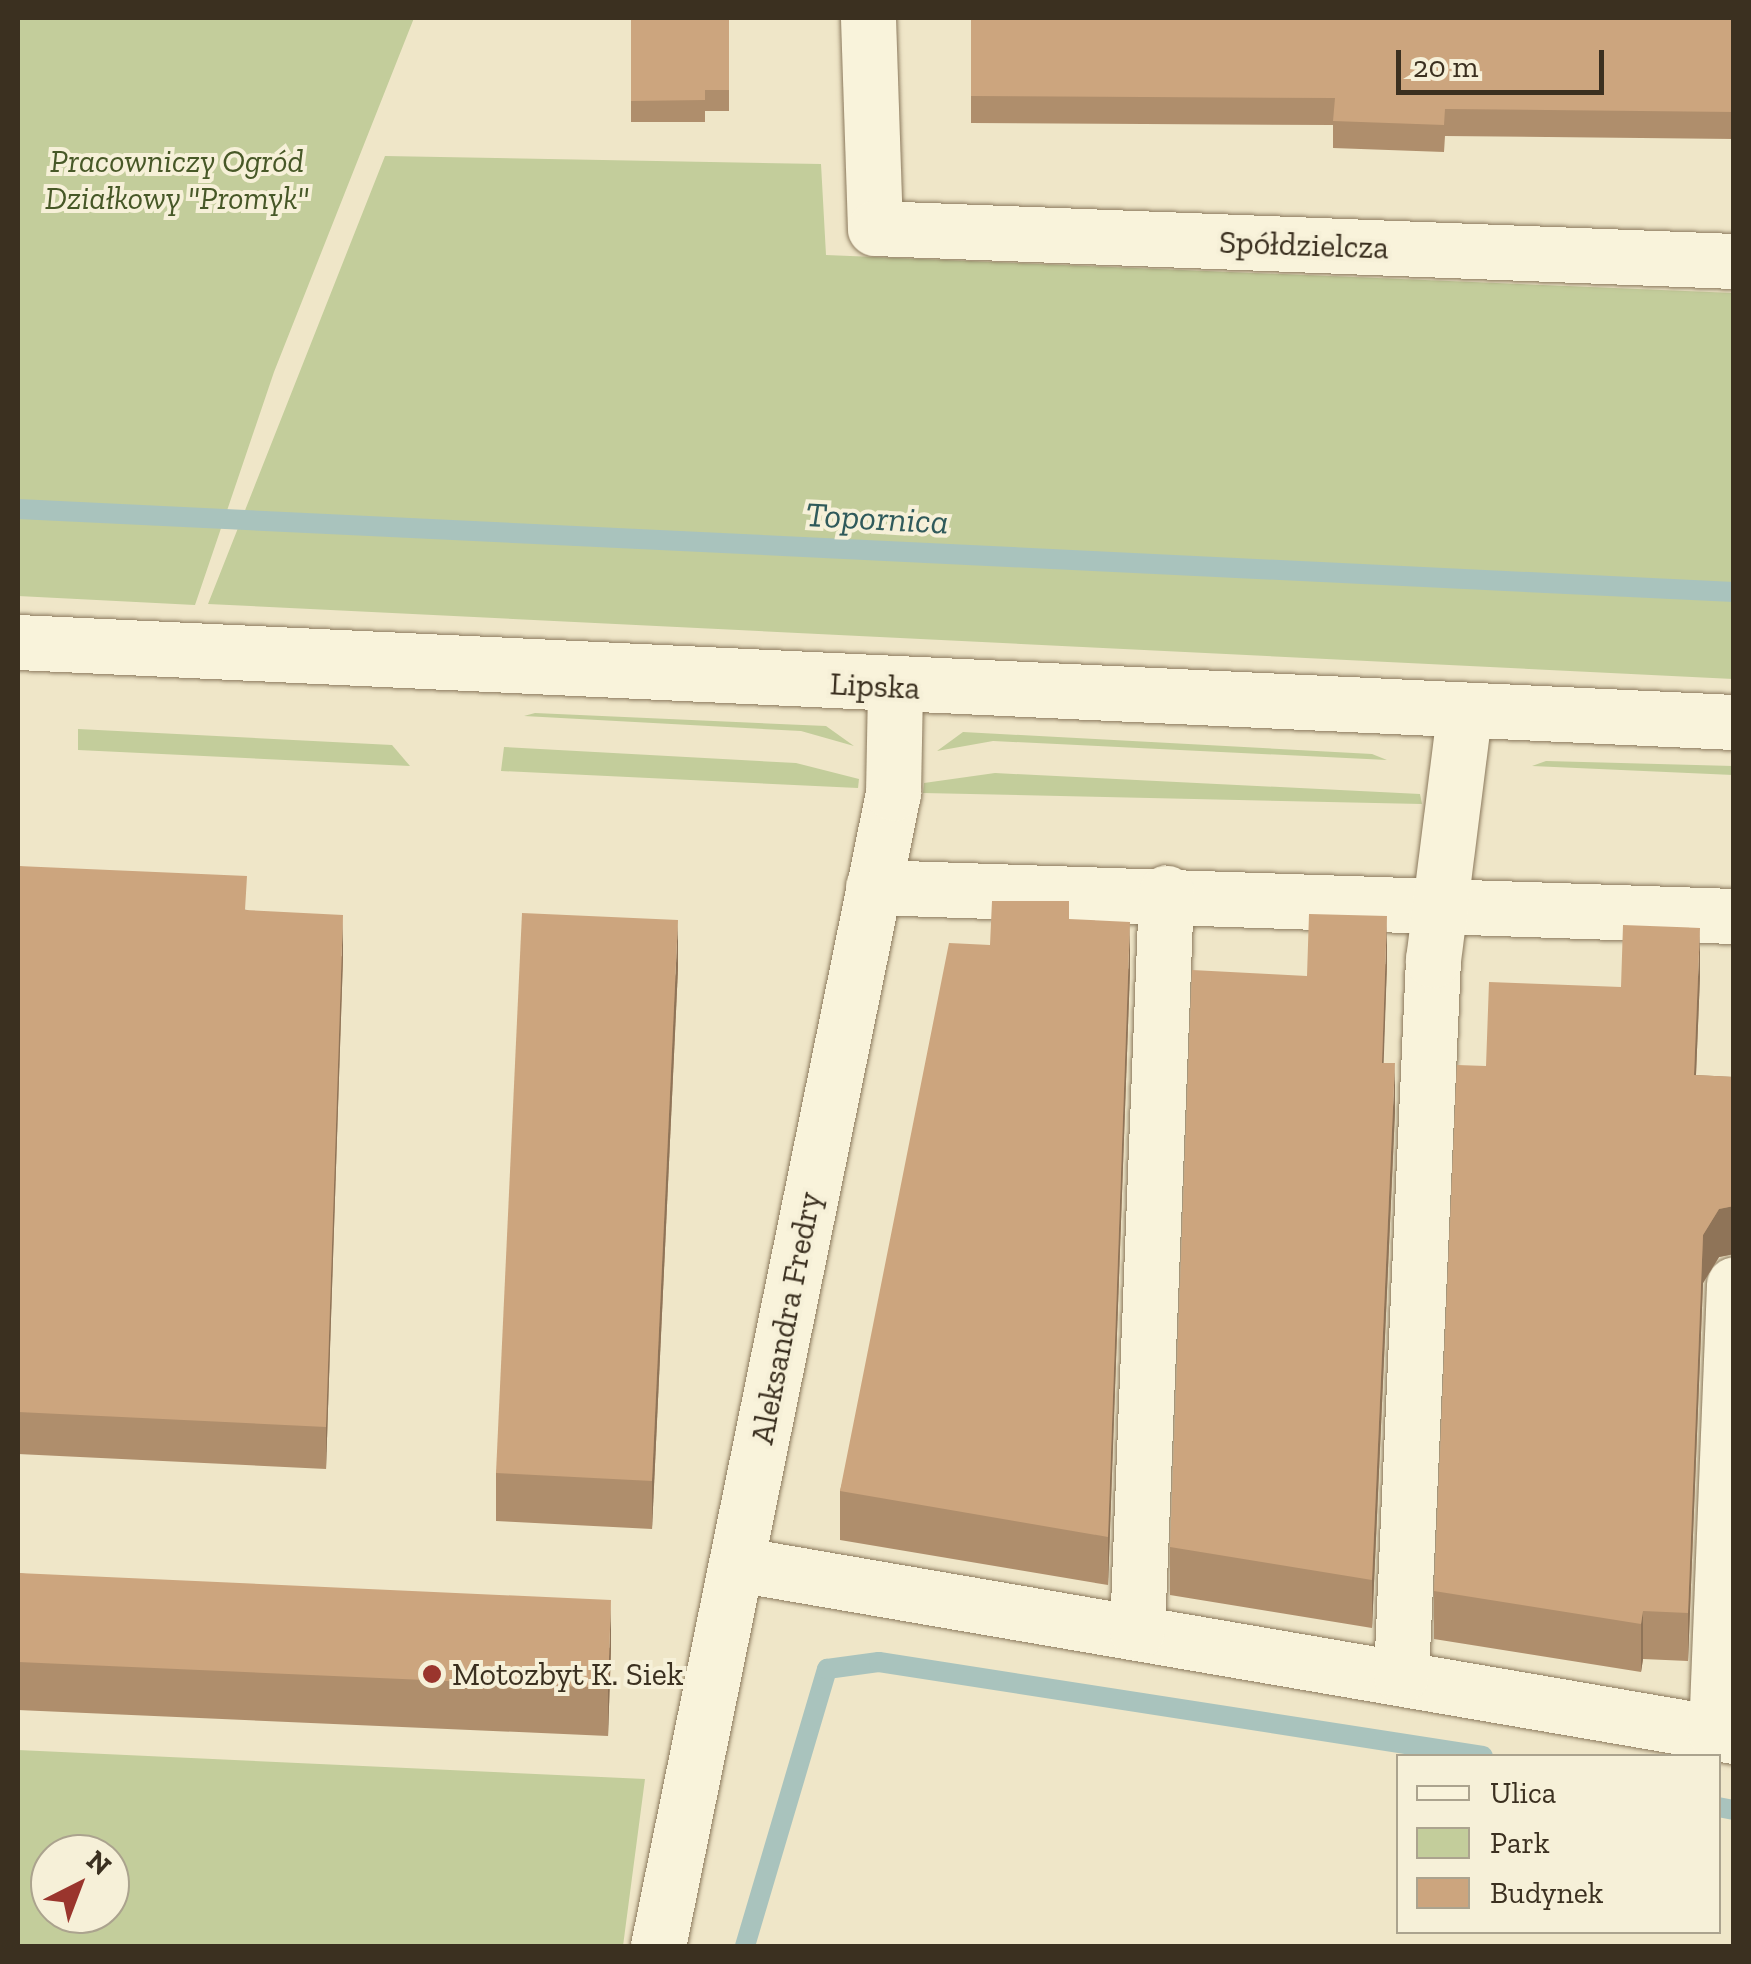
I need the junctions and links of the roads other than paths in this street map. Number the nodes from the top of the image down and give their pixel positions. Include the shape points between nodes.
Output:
1 (868, 18) edge
2 (1734, 261) edge
3 (18, 642) edge
4 (895, 686) junction
5 (1464, 715) junction
6 (1734, 722) edge
7 (874, 888) junction
8 (1166, 893) junction
9 (1441, 907) junction
10 (1734, 916) edge
11 (1734, 1284) edge
12 (737, 1564) junction
13 (1137, 1631) junction
14 (1401, 1676) junction
15 (1725, 1734) edge
16 (658, 1946) edge

1 - 2 street, Spółdzielcza via 874,228
3 - 4 street, Lipska
4 - 5 street, Lipska
4 - 7 street, Aleksandra Fredry via 892,793
5 - 6 street, Lipska
5 - 9 street
7 - 8 street
7 - 12 street, Aleksandra Fredry
8 - 9 street
8 - 13 street
9 - 10 street
9 - 14 street
11 - 15 street
12 - 13 street
12 - 16 street, Aleksandra Fredry
13 - 14 street
14 - 15 street

